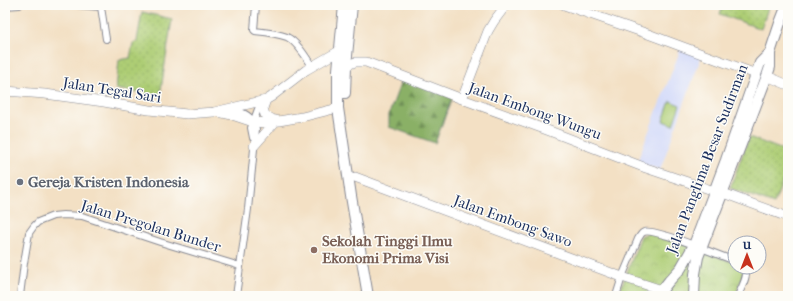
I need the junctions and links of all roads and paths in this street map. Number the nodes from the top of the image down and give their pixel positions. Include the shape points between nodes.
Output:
1 (18, 5) edge
2 (77, 5) edge
3 (256, 5) edge
4 (344, 5) edge
5 (352, 5) edge
6 (506, 5) edge
7 (564, 5) edge
8 (787, 5) edge
9 (5, 6) edge
10 (101, 6) edge
11 (106, 39) dead end
12 (339, 50) junction
13 (770, 54) junction
14 (312, 66) junction
15 (346, 66) junction
16 (756, 74) junction
17 (767, 76) junction
18 (788, 85) edge
19 (5, 91) edge
20 (462, 99) junction
21 (263, 100) junction
22 (338, 108) junction
23 (214, 112) junction
24 (278, 121) junction
25 (250, 123) junction
26 (254, 146) junction
27 (355, 177) junction
28 (719, 192) junction
29 (788, 217) edge
30 (698, 246) junction
31 (727, 258) edge
32 (240, 266) junction
33 (746, 275) edge
34 (621, 281) junction
35 (661, 293) edge
36 (20, 296) edge
37 (236, 296) edge
38 (368, 296) edge
39 (372, 296) edge
40 (616, 296) edge
41 (694, 296) edge
42 (738, 296) edge

1 - 9 street
2 - 10 street
3 - 14 street via 254,30 290,39
4 - 12 main road
5 - 15 main road
6 - 20 street via 488,31
7 - 16 street
8 - 13 main road, Jalan Panglima Besar Sudirman
10 - 11 street
12 - 14 street
12 - 22 main road
13 - 16 main road, Jalan Panglima Besar Sudirman via 760,63
13 - 17 main road, Jalan Panglima Besar Sudirman
14 - 21 street via 271,97
15 - 20 street, Jalan Embong Wungu via 355,62 366,62
15 - 27 main road via 346,122
16 - 28 main road, Jalan Panglima Besar Sudirman
17 - 18 street
17 - 28 main road, Jalan Panglima Besar Sudirman
19 - 23 street, Jalan Tegal Sari via 45,94 165,112
20 - 28 street, Jalan Embong Wungu via 646,168
21 - 23 street
21 - 24 street via 265,114
21 - 25 street
22 - 24 street
22 - 38 main road
23 - 25 street via 232,115
24 - 25 street
24 - 26 street
25 - 26 street via 255,124 256,129
26 - 32 street
27 - 34 street, Jalan Embong Sawo
27 - 39 main road
28 - 29 street, Jalan Embong Wungu
28 - 30 main road, Jalan Panglima Besar Sudirman
30 - 31 street
30 - 34 street via 652,232 644,232
30 - 35 main road, Jalan Panglima Besar Sudirman
30 - 41 main road, Jalan Panglima Besar Sudirman
32 - 36 street, Jalan Pregolan Bunder via 82,216 63,214 38,222 30,233
32 - 37 street
33 - 42 street
34 - 35 street, Jalan Embong Sawo
34 - 40 street

